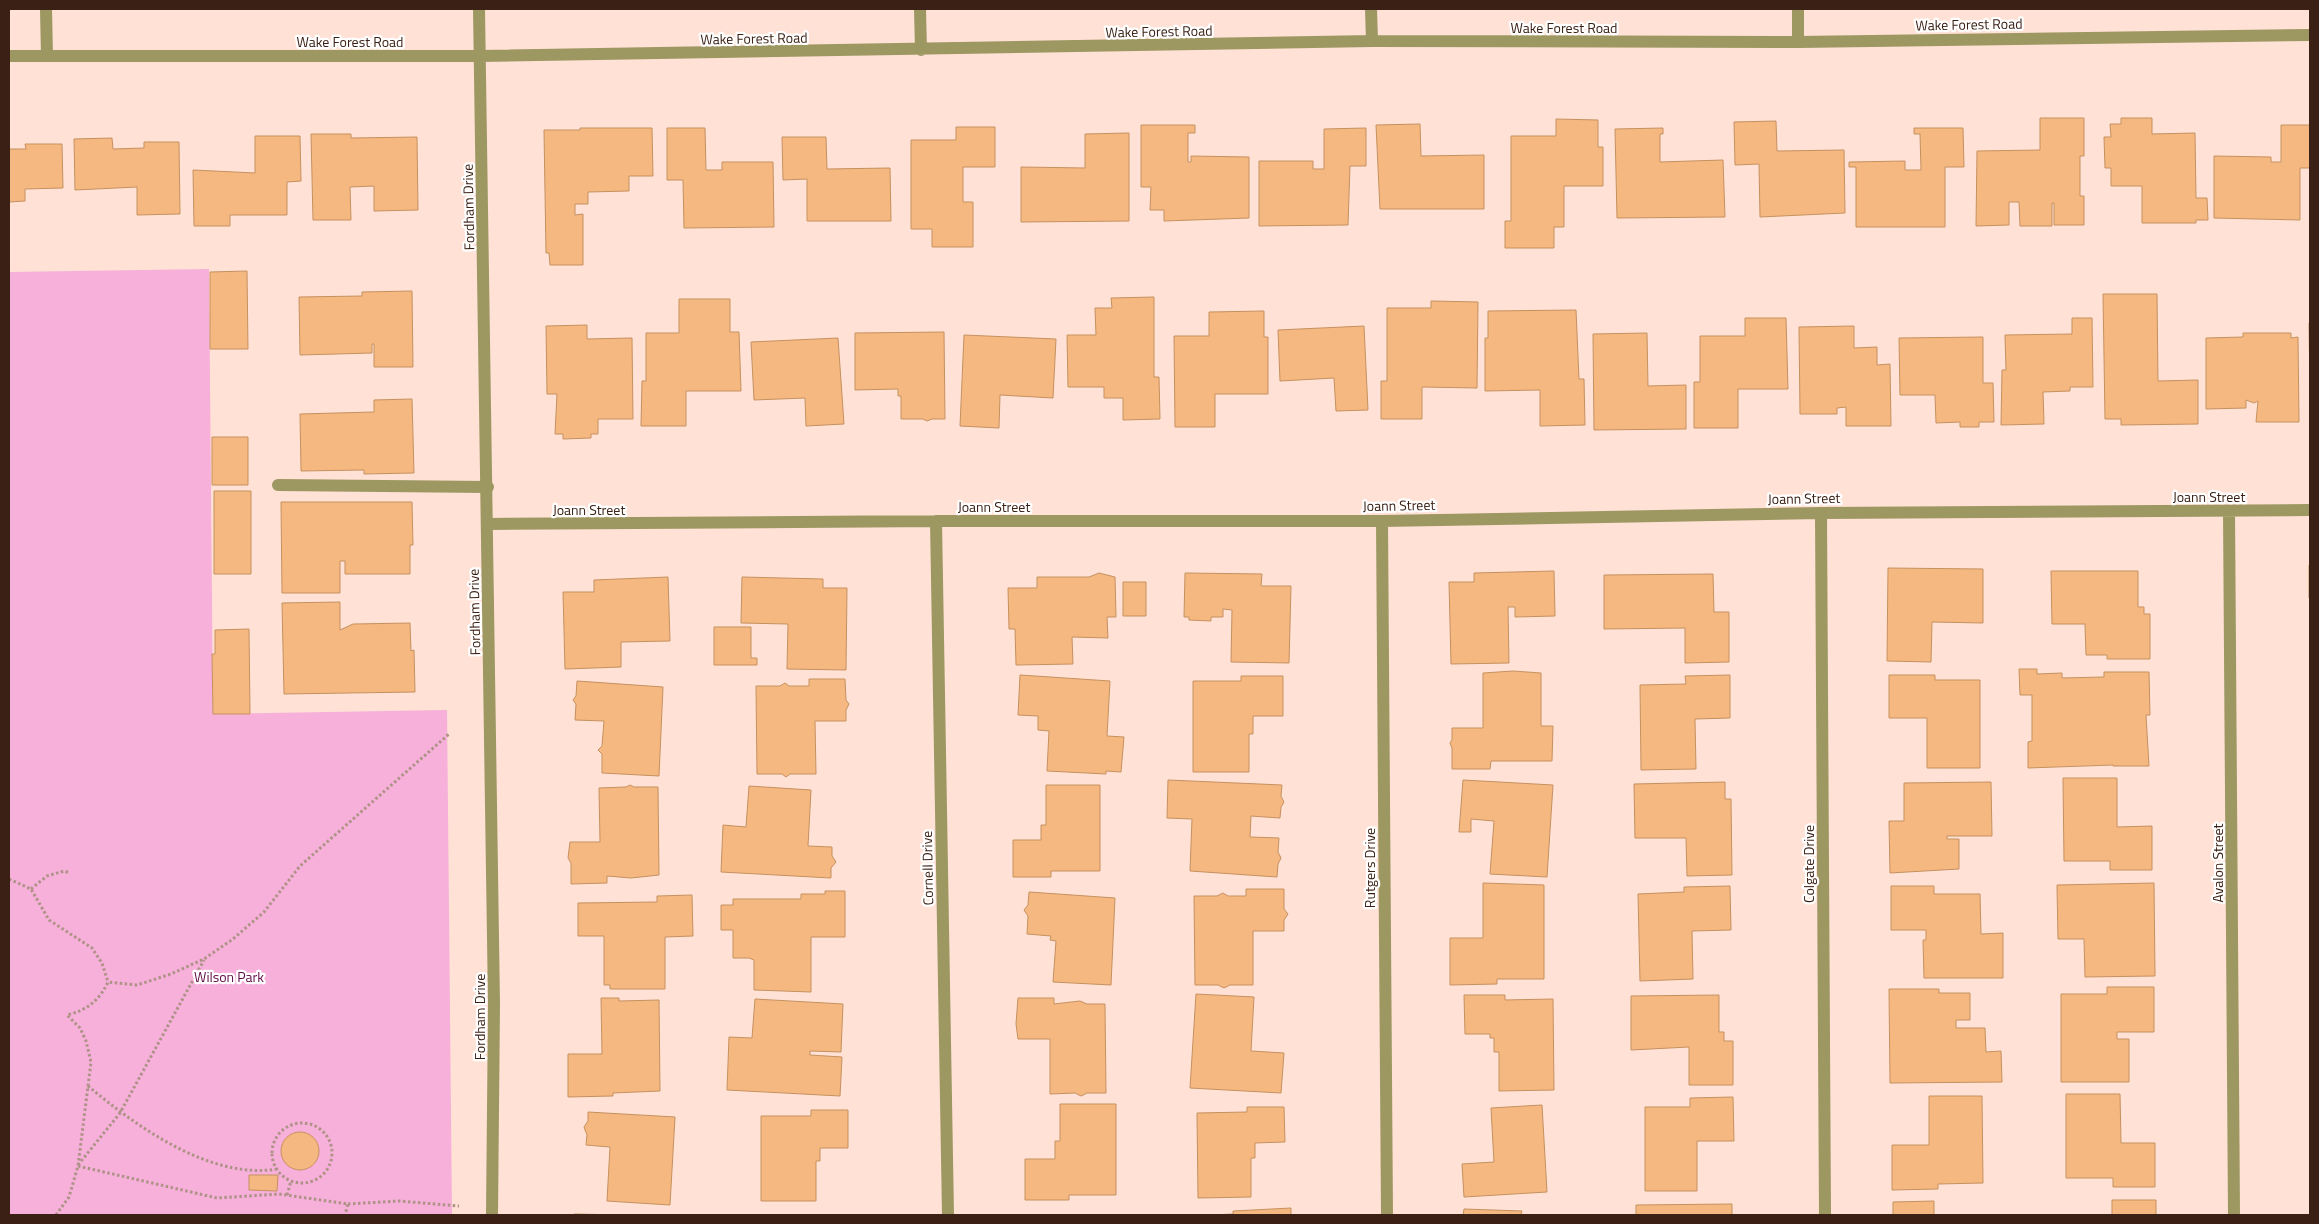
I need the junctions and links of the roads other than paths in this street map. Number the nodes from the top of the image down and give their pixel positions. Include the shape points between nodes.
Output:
1 (46, 9) edge
2 (479, 9) edge
3 (920, 9) edge
4 (1371, 9) edge
5 (1798, 9) edge
6 (2310, 35) edge
7 (1372, 41) junction
8 (1798, 42) junction
9 (921, 50) junction
10 (9, 56) edge
11 (47, 56) junction
12 (480, 56) junction
13 (278, 485) dead end
14 (488, 487) junction
15 (2310, 510) edge
16 (2229, 511) junction
17 (1821, 513) junction
18 (936, 521) junction
19 (1382, 521) junction
20 (488, 524) junction
21 (492, 1215) edge
22 (948, 1215) edge
23 (1387, 1215) edge
24 (1825, 1215) edge
25 (2234, 1215) edge

1 - 11 street
2 - 12 street, Fordham Drive
3 - 9 street
4 - 7 street
5 - 8 street
6 - 8 street, Wake Forest Road
7 - 8 street, Wake Forest Road
7 - 9 street, Wake Forest Road
9 - 12 street, Wake Forest Road
10 - 11 street, Wake Forest Road
11 - 12 street, Wake Forest Road
12 - 14 street, Fordham Drive
13 - 14 street
14 - 20 street, Fordham Drive
15 - 16 street, Joann Street
16 - 17 street, Joann Street
16 - 25 street, Avalon Street
17 - 19 street, Joann Street
17 - 24 street, Colgate Drive
18 - 19 street, Joann Street
18 - 20 street, Joann Street
18 - 22 street, Cornell Drive
19 - 23 street, Rutgers Drive
20 - 21 street, Fordham Drive via 494,1004

